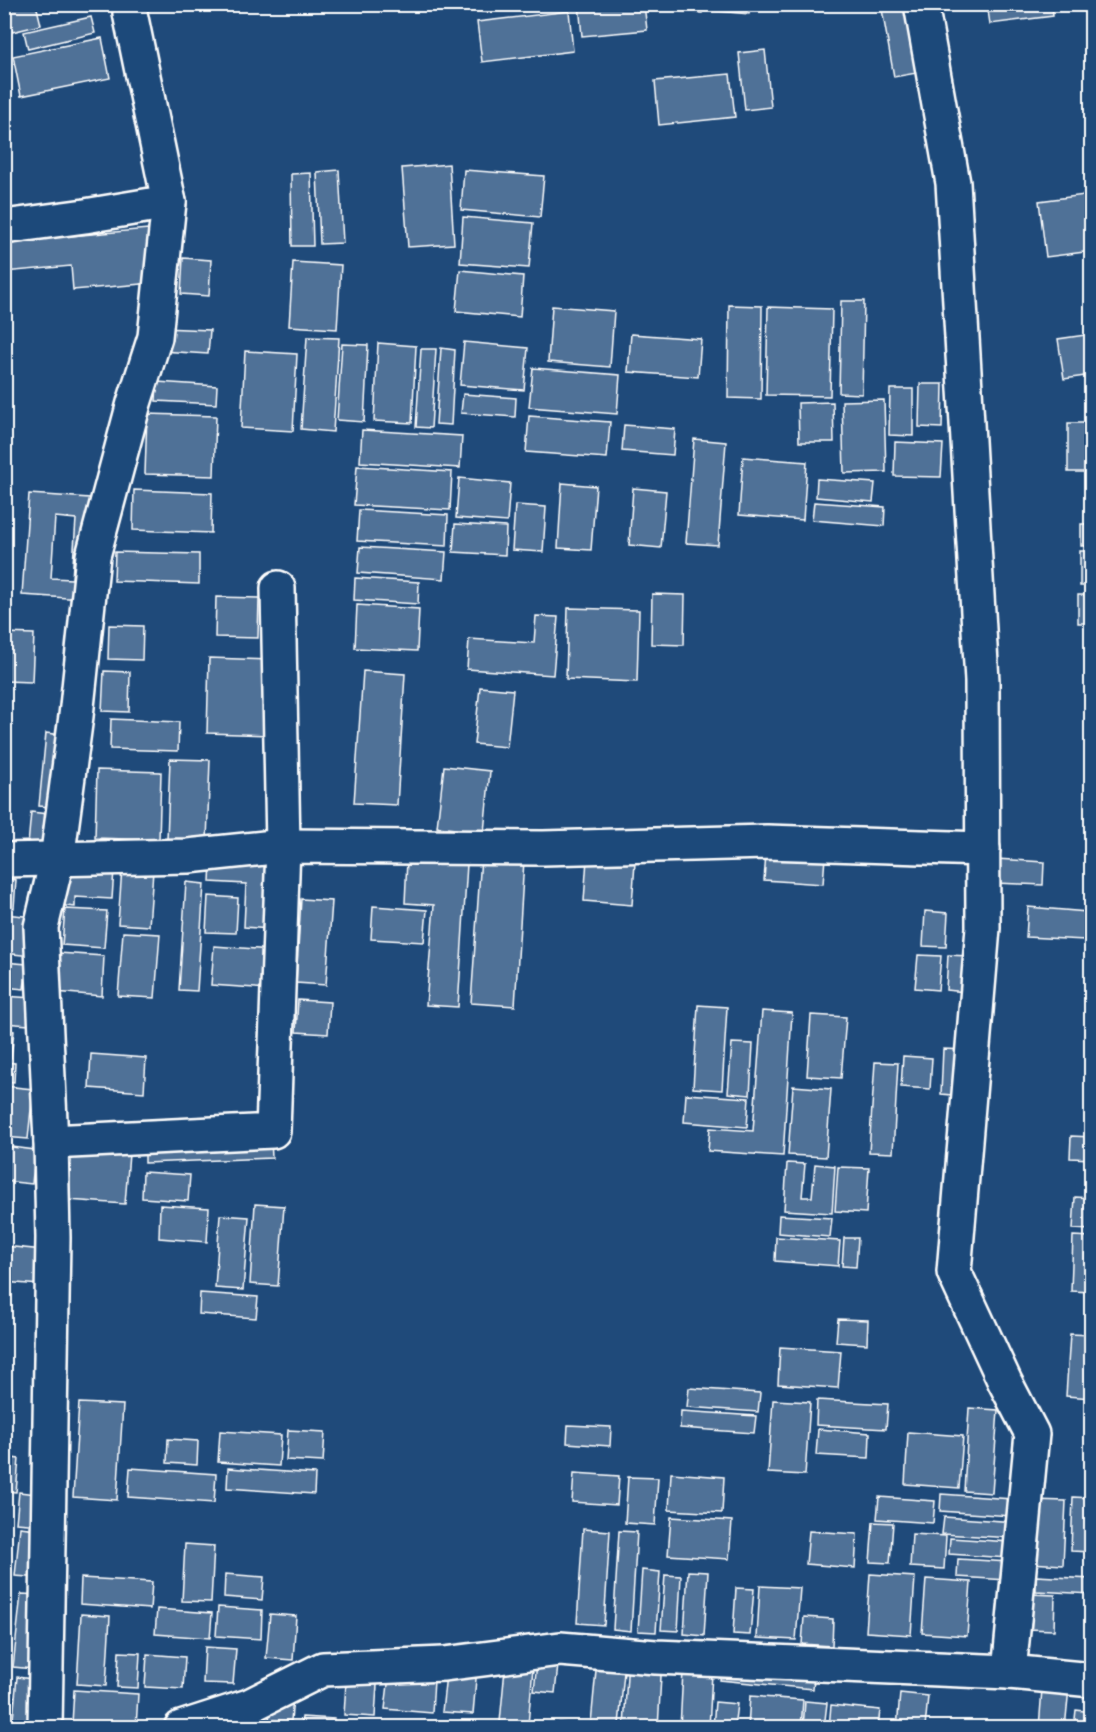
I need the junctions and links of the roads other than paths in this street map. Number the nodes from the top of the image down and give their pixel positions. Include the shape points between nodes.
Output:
1 (131, 4) edge
2 (921, 4) edge
3 (169, 202) junction
4 (4, 227) edge
5 (278, 588) dead end
6 (283, 846) junction
7 (983, 849) junction
8 (4, 860) edge
9 (57, 860) junction
10 (51, 1142) junction
11 (1009, 1672) junction
12 (1092, 1680) edge
13 (45, 1728) edge
14 (181, 1728) edge

1 - 3 street
2 - 7 street via 953,183 982,681
3 - 4 street
3 - 9 street via 155,337 93,556
5 - 6 street
6 - 7 street via 543,848 767,842
6 - 9 street via 188,856
6 - 10 street via 273,1131
7 - 11 street via 983,928 954,1272 1032,1434
8 - 9 street
9 - 10 street via 41,927
10 - 13 street
11 - 12 street
11 - 14 street via 656,1657 560,1649 444,1664 323,1669 249,1706

